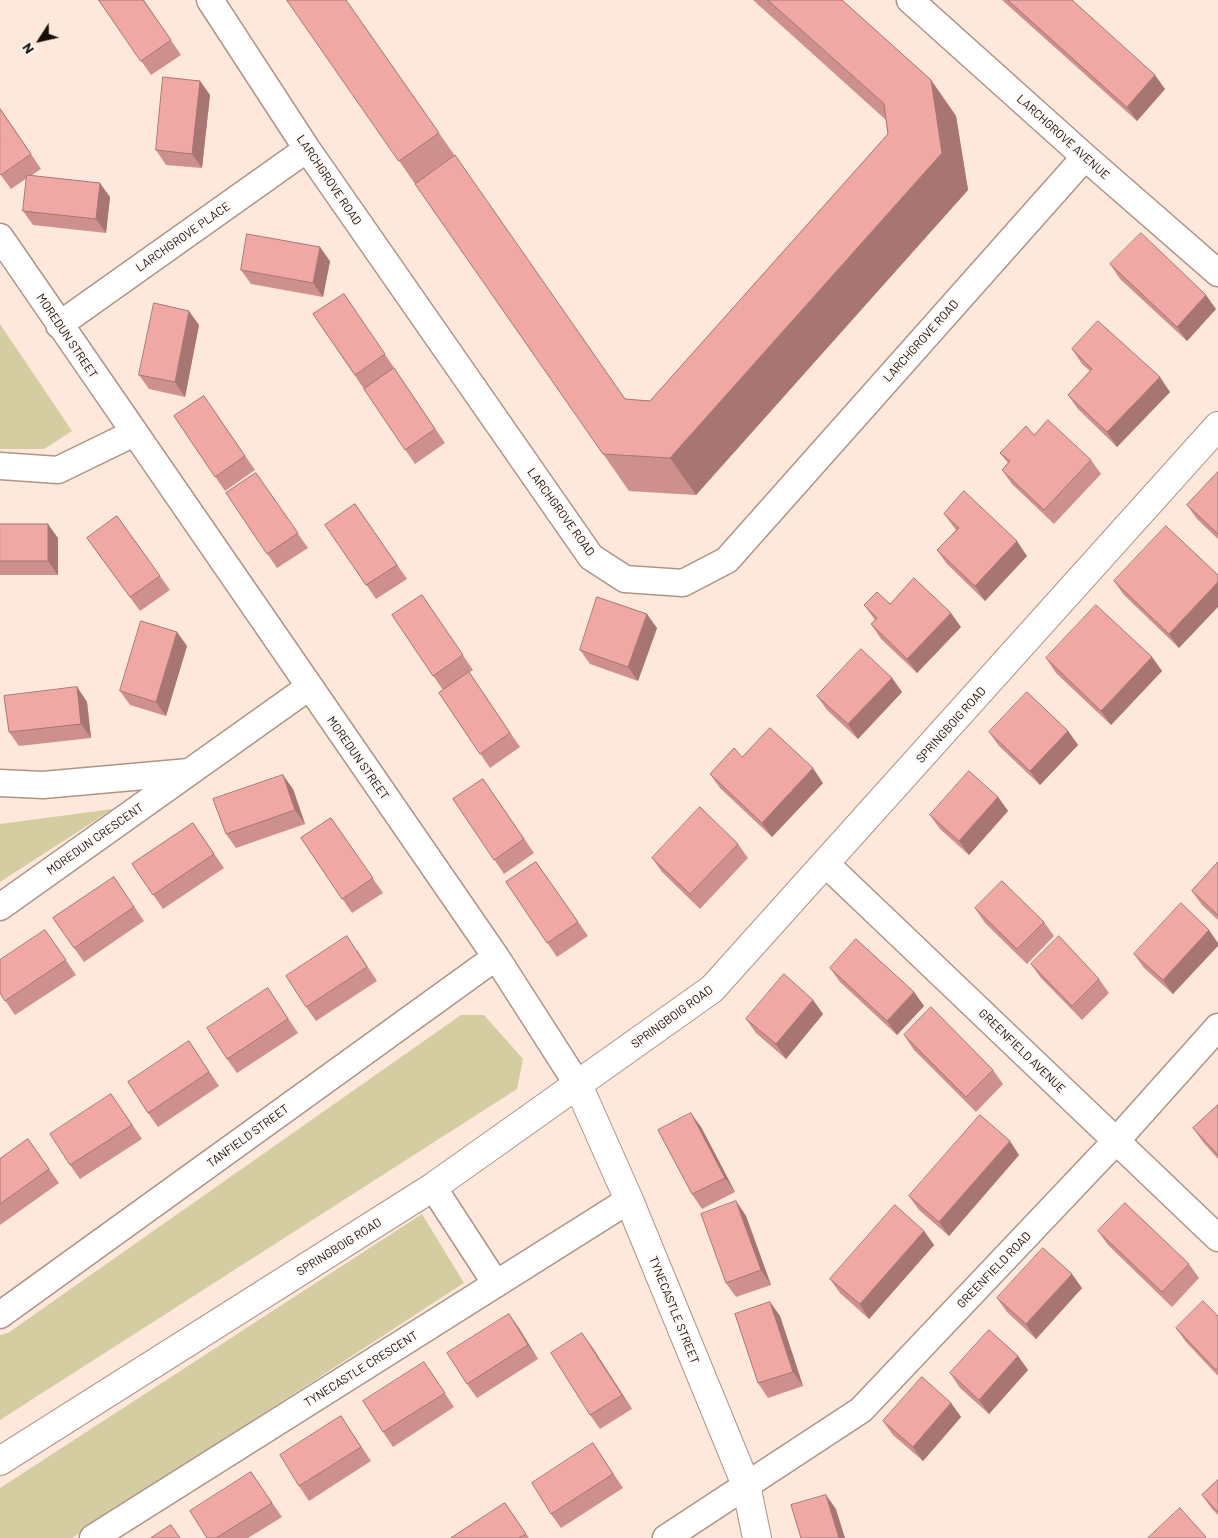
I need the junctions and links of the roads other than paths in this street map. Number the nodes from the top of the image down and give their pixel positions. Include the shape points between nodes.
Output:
1 (210, 0) edge
2 (910, 0) edge
3 (307, 149) junction
4 (1085, 157) junction
5 (0, 237) edge
6 (1218, 273) edge
7 (59, 325) junction
8 (1218, 426) edge
9 (134, 434) junction
10 (0, 466) edge
11 (309, 687) junction
12 (190, 772) junction
13 (0, 783) edge
14 (826, 864) junction
15 (0, 906) edge
16 (496, 957) junction
17 (1218, 1027) edge
18 (578, 1086) junction
19 (1116, 1141) junction
20 (433, 1187) junction
21 (629, 1200) junction
22 (1218, 1238) edge
23 (496, 1284) junction
24 (0, 1314) edge
25 (0, 1461) edge
26 (746, 1484) junction
27 (93, 1538) edge
28 (666, 1538) edge
29 (757, 1538) edge

1 - 3 street, LARCHGROVE ROAD
2 - 4 street, LARCHGROVE AVENUE
3 - 4 street, LARCHGROVE ROAD via 591,557 625,579 683,583 727,560
3 - 7 street, LARCHGROVE PLACE
4 - 6 street, LARCHGROVE AVENUE
5 - 7 street, MOREDUN STREET
7 - 9 street, MOREDUN STREET
8 - 14 main road, SPRINGBOIG ROAD
9 - 10 street via 58,470
9 - 11 street, MOREDUN STREET
11 - 12 street, MOREDUN CRESCENT
11 - 16 street, MOREDUN STREET
12 - 13 street via 44,785
12 - 15 street, MOREDUN CRESCENT
14 - 18 main road, SPRINGBOIG ROAD via 712,989
14 - 19 street, GREENFIELD AVENUE
16 - 18 street, MOREDUN STREET
16 - 24 street, TANFIELD STREET
17 - 19 street, GREENFIELD ROAD
18 - 20 main road, SPRINGBOIG ROAD
18 - 21 main road, TYNECASTLE STREET
19 - 22 street, GREENFIELD AVENUE
19 - 26 street, GREENFIELD ROAD via 861,1410
20 - 23 street
20 - 25 main road, SPRINGBOIG ROAD
21 - 23 street, TYNECASTLE CRESCENT
21 - 26 main road, TYNECASTLE STREET
23 - 27 street, TYNECASTLE CRESCENT
26 - 28 street, GREENFIELD ROAD
26 - 29 main road, TYNECASTLE STREET

